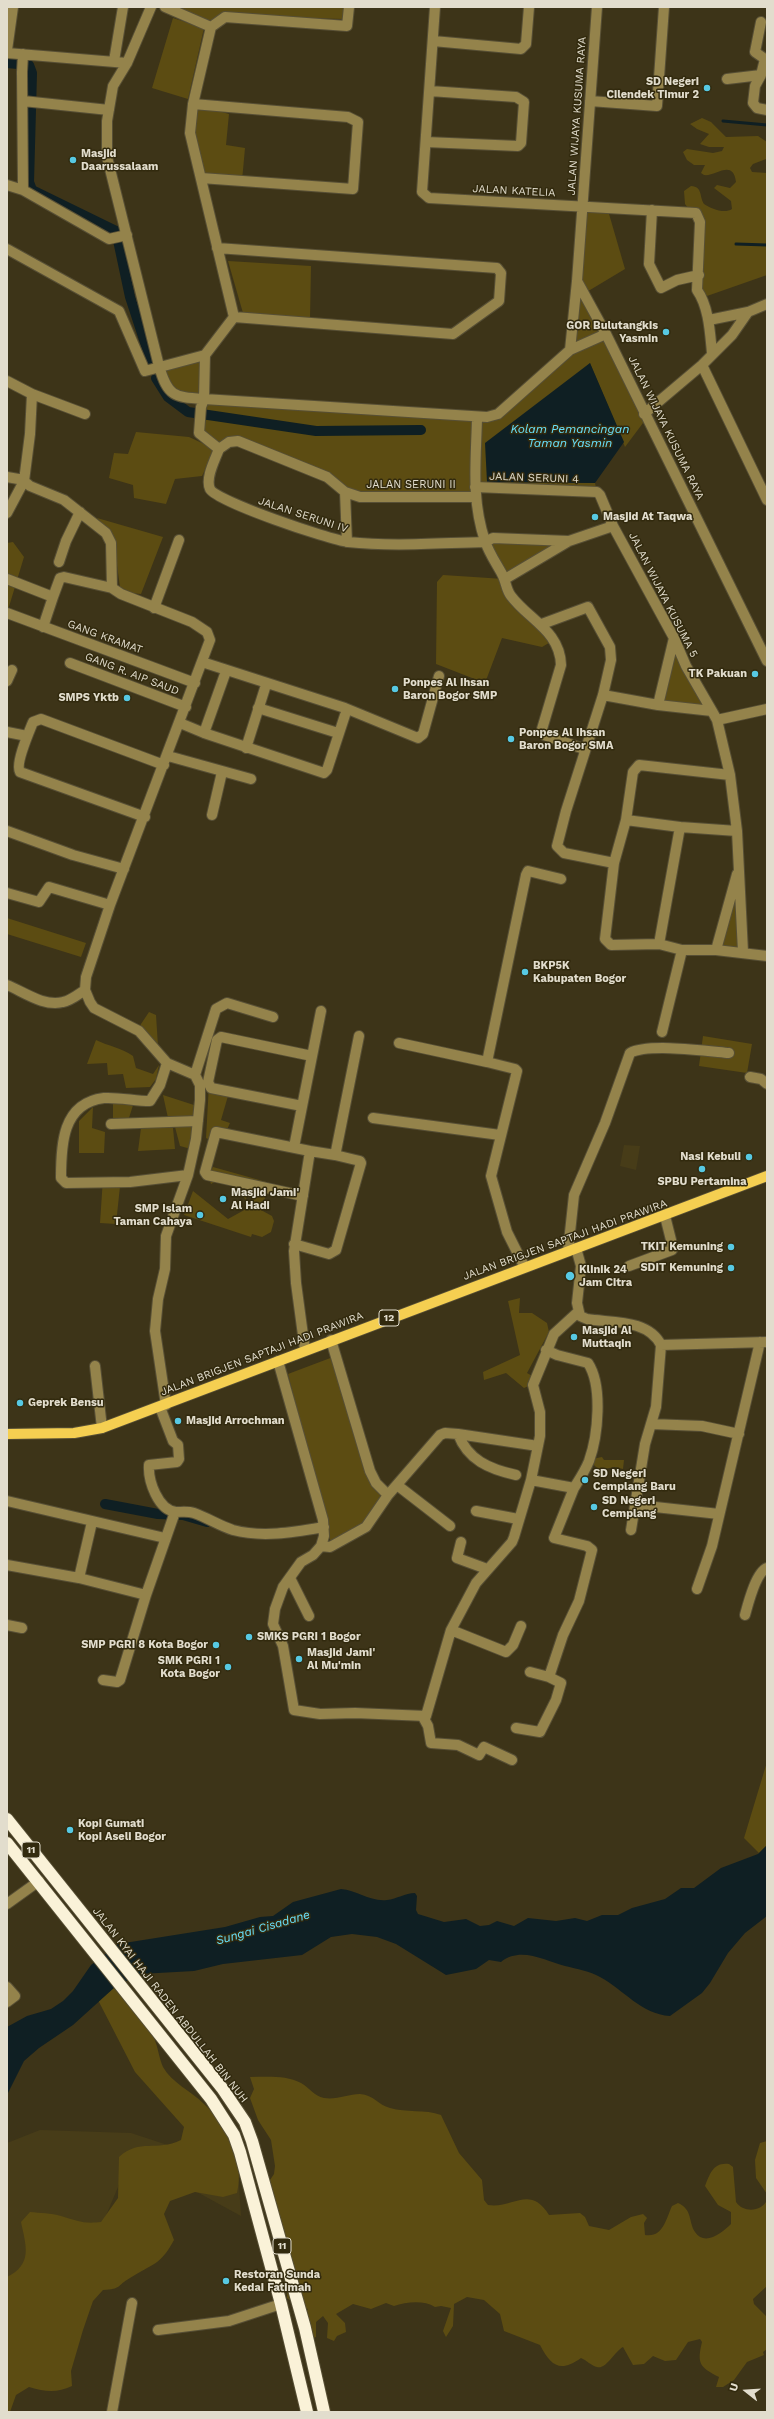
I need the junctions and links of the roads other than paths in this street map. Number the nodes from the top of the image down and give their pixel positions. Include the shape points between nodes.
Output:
1 (13, 7) edge
2 (123, 7) edge
3 (151, 7) edge
4 (165, 7) edge
5 (349, 7) edge
6 (436, 7) edge
7 (529, 7) edge
8 (597, 7) edge
9 (664, 7) edge
10 (761, 22) dead end
11 (211, 27) junction
12 (433, 41) junction
13 (7, 50) edge
14 (7, 53) edge
15 (23, 56) junction
16 (114, 60) junction
17 (127, 63) junction
18 (761, 75) junction
19 (727, 79) dead end
20 (430, 91) junction
21 (590, 101) junction
22 (29, 102) junction
23 (193, 104) junction
24 (109, 110) junction
25 (767, 110) edge
26 (426, 142) junction
27 (201, 178) junction
28 (7, 185) edge
29 (23, 190) junction
30 (582, 206) junction
31 (652, 210) junction
32 (121, 236) junction
33 (7, 248) edge
34 (217, 248) junction
35 (699, 274) junction
36 (578, 281) junction
37 (767, 304) edge
38 (748, 312) junction
39 (234, 317) junction
40 (709, 320) junction
41 (606, 334) junction
42 (570, 350) junction
43 (712, 354) junction
44 (205, 355) junction
45 (702, 364) junction
46 (159, 366) junction
47 (7, 381) edge
48 (32, 394) junction
49 (204, 399) junction
50 (85, 414) dead end
51 (644, 414) junction
52 (477, 418) junction
53 (219, 449) junction
54 (7, 477) edge
55 (24, 480) junction
56 (345, 492) junction
57 (474, 492) junction
58 (593, 492) joint
59 (767, 500) edge
60 (80, 512) junction
61 (7, 513) edge
62 (613, 526) junction
63 (179, 540) dead end
64 (569, 541) junction
65 (347, 542) junction
66 (485, 542) junction
67 (59, 562) dead end
68 (7, 579) edge
69 (505, 579) junction
70 (112, 588) junction
71 (54, 597) junction
72 (154, 608) junction
73 (7, 613) edge
74 (542, 624) junction
75 (43, 627) junction
76 (674, 638) junction
77 (767, 661) edge
78 (202, 662) junction
79 (70, 663) dead end
80 (12, 670) dead end
81 (225, 674) dead end
82 (439, 676) dead end
83 (7, 681) edge
84 (195, 683) junction
85 (265, 688) dead end
86 (603, 695) junction
87 (658, 705) junction
88 (186, 707) junction
89 (258, 708) junction
90 (767, 709) edge
91 (345, 714) dead end
92 (714, 715) junction
93 (180, 723) junction
94 (7, 732) edge
95 (204, 733) junction
96 (338, 733) junction
97 (27, 736) junction
98 (246, 748) junction
99 (584, 749) junction
100 (166, 760) junction
101 (222, 772) junction
102 (730, 776) junction
103 (251, 779) dead end
104 (212, 815) dead end
105 (145, 817) junction
106 (626, 820) junction
107 (680, 827) junction
108 (738, 831) junction
109 (7, 832) edge
110 (614, 863) junction
111 (740, 865) junction
112 (124, 869) junction
113 (561, 879) dead end
114 (7, 892) edge
115 (110, 905) junction
116 (659, 944) junction
117 (682, 950) junction
118 (716, 950) junction
119 (743, 952) junction
120 (767, 956) edge
121 (7, 985) edge
122 (85, 990) junction
123 (321, 1011) dead end
124 (273, 1017) dead end
125 (662, 1032) dead end
126 (359, 1036) dead end
127 (399, 1043) dead end
128 (729, 1053) dead end
129 (312, 1056) junction
130 (487, 1062) junction
131 (167, 1063) junction
132 (195, 1075) junction
133 (750, 1076) dead end
134 (767, 1084) edge
135 (302, 1106) junction
136 (373, 1118) dead end
137 (198, 1121) junction
138 (111, 1124) dead end
139 (500, 1134) junction
140 (294, 1147) junction
141 (310, 1151) junction
142 (334, 1155) junction
143 (188, 1175) junction
144 (767, 1176) edge
145 (303, 1196) junction
146 (665, 1216) junction
147 (294, 1244) junction
148 (572, 1250) junction
149 (524, 1266) junction
150 (628, 1266) dead end
151 (578, 1312) junction
152 (331, 1340) junction
153 (764, 1342) edge
154 (661, 1345) junction
155 (305, 1350) junction
156 (546, 1350) junction
157 (278, 1361) junction
158 (95, 1366) dead end
159 (163, 1406) junction
160 (651, 1424) junction
161 (102, 1428) junction
162 (7, 1434) edge
163 (458, 1434) junction
164 (739, 1434) junction
165 (538, 1446) junction
166 (516, 1475) dead end
167 (531, 1480) junction
168 (397, 1485) junction
169 (574, 1488) junction
170 (388, 1495) junction
171 (7, 1502) edge
172 (636, 1505) junction
173 (476, 1511) dead end
174 (174, 1514) junction
175 (719, 1514) junction
176 (518, 1519) junction
177 (92, 1522) junction
178 (450, 1526) dead end
179 (324, 1527) junction
180 (631, 1530) dead end
181 (165, 1538) junction
182 (462, 1542) dead end
183 (321, 1546) junction
184 (7, 1565) edge
185 (767, 1568) edge
186 (487, 1569) junction
187 (78, 1578) junction
188 (290, 1578) junction
189 (697, 1589) dead end
190 (146, 1595) junction
191 (744, 1615) dead end
192 (309, 1616) dead end
193 (7, 1625) edge
194 (521, 1626) dead end
195 (22, 1628) dead end
196 (451, 1630) junction
197 (530, 1672) dead end
198 (549, 1677) junction
199 (103, 1680) dead end
200 (423, 1717) junction
201 (516, 1728) dead end
202 (512, 1760) dead end
203 (7, 1819) edge
204 (7, 1842) edge
205 (39, 1881) junction
206 (7, 1904) edge
207 (7, 1987) edge
208 (11, 1999) edge
209 (132, 2303) dead end
210 (281, 2304) junction
211 (158, 2330) dead end
212 (112, 2412) edge
213 (307, 2412) edge
214 (324, 2412) edge

1 - 13 street
2 - 16 street
3 - 17 street
4 - 11 street
5 - 11 street via 347,26 225,17
6 - 12 street, JALAN KATELIA
7 - 12 street via 526,44 521,49
8 - 21 street, JALAN WIJAYA KUSUMA RAYA
9 - 21 street via 657,106
10 - 18 street via 755,52 765,59
11 - 23 street
12 - 20 street, JALAN KATELIA
14 - 15 street
15 - 16 street
15 - 22 street via 22,72
16 - 17 street
17 - 24 street via 113,86
18 - 19 street
18 - 25 street via 755,86 753,103 757,108
20 - 26 street, JALAN KATELIA
20 - 26 street via 516,97 524,102 521,143 518,146
21 - 30 street, JALAN WIJAYA KUSUMA RAYA
22 - 24 street
22 - 29 street
23 - 27 street via 190,133
23 - 27 street via 348,117 358,122 353,189
24 - 32 street via 107,157
26 - 30 street, JALAN KATELIA via 422,192 428,198
27 - 34 street
28 - 29 street
29 - 32 street via 109,239
30 - 31 street, JALAN KATELIA
30 - 36 street, JALAN WIJAYA KUSUMA RAYA
31 - 35 street, JALAN KATELIA via 696,213 700,222
31 - 35 street via 649,264 660,288
32 - 46 street
33 - 46 street via 119,311 143,369 147,371
34 - 39 street
34 - 39 street via 497,268 501,273 499,301 453,334
35 - 40 street, JALAN KATELIA via 697,290
36 - 41 street, JALAN WIJAYA KUSUMA RAYA
36 - 42 street
37 - 38 street
38 - 40 street
38 - 43 street via 732,335
39 - 44 street
40 - 43 street, JALAN KATELIA
41 - 42 street
41 - 51 street, JALAN WIJAYA KUSUMA RAYA
42 - 52 street via 498,414
43 - 45 street
44 - 46 street
44 - 49 street
45 - 51 street
45 - 59 street
46 - 49 street via 164,384 170,392 184,397
47 - 48 street
48 - 50 street
48 - 55 street
49 - 52 street
49 - 53 street via 200,410 199,433
51 - 77 street, JALAN WIJAYA KUSUMA RAYA
52 - 57 street
53 - 56 street, JALAN SERUNI II via 229,442 238,441 327,477
53 - 65 street, JALAN SERUNI IV via 208,485 213,495 253,512
54 - 55 street
55 - 60 street via 30,486 64,500
55 - 61 street
56 - 57 street, JALAN SERUNI II via 360,497
56 - 65 street
57 - 58 street, JALAN SERUNI 4
57 - 66 street
58 - 62 street, JALAN WIJAYA KUSUMA 5 via 600,495
60 - 67 street
60 - 70 street via 99,525 111,543
62 - 64 street
62 - 76 street, JALAN WIJAYA KUSUMA 5
63 - 72 street
64 - 66 street, JALAN SERUNI IV via 493,538
64 - 69 street
65 - 66 street, JALAN SERUNI IV
66 - 69 street
68 - 71 street
69 - 74 street via 510,595
70 - 71 street via 64,577 60,578
70 - 72 street
71 - 75 street
72 - 78 street via 192,622 207,632 210,640
73 - 75 street, GANG KRAMAT
74 - 86 street via 584,607 591,610 612,655
74 - 99 street via 561,654 562,664 543,732
75 - 84 street, GANG KRAMAT
76 - 87 street
76 - 92 street, JALAN WIJAYA KUSUMA 5 via 686,666
78 - 82 street via 344,708 418,738 423,734
78 - 84 street
79 - 88 street, GANG R. AIP SAUD
80 - 83 street
81 - 95 street
84 - 88 street
85 - 89 street
86 - 87 street
86 - 99 street
87 - 92 street
88 - 93 street
89 - 96 street
89 - 98 street
90 - 92 street
91 - 96 street
92 - 102 street, JALAN WIJAYA KUSUMA 5
93 - 95 street
93 - 100 street
94 - 97 street
95 - 98 street
96 - 98 street via 324,773
97 - 100 street via 33,722 41,719
97 - 105 street via 18,766 20,772
99 - 110 street via 558,846 564,853
100 - 101 street
100 - 105 street
101 - 103 street
101 - 104 street
102 - 106 street via 639,765 633,772
102 - 108 street, JALAN WIJAYA KUSUMA 5
105 - 112 street
106 - 107 street
106 - 110 street
107 - 108 street
107 - 116 street
108 - 111 street, JALAN WIJAYA KUSUMA 5
109 - 112 street via 73,855
110 - 116 street via 605,939 607,943
111 - 118 street
111 - 119 street, JALAN WIJAYA KUSUMA 5
112 - 115 street
113 - 130 street via 528,871 526,875
114 - 115 street via 39,902 49,887
115 - 122 street via 86,977
116 - 117 street
117 - 118 street
117 - 125 street
118 - 119 street
119 - 120 street
121 - 122 street via 34,998 51,1002 64,1002
122 - 131 street via 94,1008 139,1031
123 - 129 street
124 - 132 street via 227,1003 221,1004 216,1009
126 - 142 street
127 - 130 street
128 - 148 street via 680,1049 637,1049 630,1053 605,1123 574,1195
129 - 135 street
129 - 135 street via 221,1037 217,1040 208,1082 211,1088
130 - 139 street via 517,1071
131 - 132 street
131 - 143 street via 160,1085 150,1102 105,1098 81,1107 69,1121 63,1134 61,1178 66,1183 130,1182
132 - 137 street via 200,1085
133 - 134 street
135 - 140 street
136 - 139 street
137 - 138 street
137 - 143 street
139 - 149 street via 491,1176 507,1232
140 - 141 street
140 - 145 street via 216,1132 205,1172 207,1175
141 - 142 street
141 - 145 street
142 - 147 street via 361,1163 336,1250 329,1254
143 - 159 street via 166,1236 165,1269 158,1299 155,1331
144 - 146 main road, JALAN BRIGJEN SAPTAJI HADI PRAWIRA / 12
145 - 147 street
146 - 148 main road, JALAN BRIGJEN SAPTAJI HADI PRAWIRA / 12
146 - 150 street via 672,1250
147 - 155 street via 296,1283
148 - 149 main road, JALAN BRIGJEN SAPTAJI HADI PRAWIRA / 12
148 - 151 street via 581,1266
149 - 152 main road, JALAN BRIGJEN SAPTAJI HADI PRAWIRA / 12
151 - 154 street via 587,1319 643,1327 657,1338
151 - 156 street via 554,1334
152 - 155 main road, JALAN BRIGJEN SAPTAJI HADI PRAWIRA / 12
152 - 170 street via 370,1471 376,1483
153 - 154 street
153 - 164 street
154 - 160 street via 656,1407
155 - 157 main road, JALAN BRIGJEN SAPTAJI HADI PRAWIRA / 12
156 - 165 street via 533,1385 540,1412
156 - 169 street via 557,1356 588,1363 595,1379 596,1440 589,1462
157 - 159 main road, JALAN BRIGJEN SAPTAJI HADI PRAWIRA / 12
157 - 179 street
158 - 161 street
159 - 161 main road, JALAN BRIGJEN SAPTAJI HADI PRAWIRA / 12
159 - 174 street via 173,1441 178,1445 179,1461 152,1464 148,1468 162,1504
160 - 164 street via 702,1426
160 - 172 street via 645,1444
161 - 162 main road, JALAN BRIGJEN SAPTAJI HADI PRAWIRA / 12 via 74,1433
163 - 165 street
163 - 166 street via 471,1456 496,1469
163 - 168 street via 440,1435
164 - 175 street
165 - 167 street
167 - 169 street
167 - 176 street
168 - 170 street
168 - 178 street
169 - 198 street via 554,1538 587,1546 592,1550 579,1601 563,1635
170 - 183 street via 366,1527 330,1547
171 - 177 street
172 - 175 street
172 - 180 street
173 - 176 street
174 - 179 street via 193,1513 233,1530 256,1534
174 - 181 street
175 - 189 street via 712,1546
176 - 186 street via 512,1542
177 - 181 street
177 - 187 street
179 - 183 street
181 - 190 street
182 - 186 street via 457,1558
183 - 188 street via 313,1555 301,1562
184 - 187 street
185 - 191 street via 762,1571 755,1585
186 - 196 street via 476,1583
187 - 190 street
188 - 192 street
188 - 200 street via 278,1598 273,1624 283,1646 294,1710 320,1714 355,1713
190 - 199 street via 120,1680
193 - 195 street
194 - 196 street via 513,1645 506,1652
196 - 200 street via 426,1715
197 - 198 street
198 - 201 street via 561,1682 556,1700 540,1732
200 - 202 street via 428,1726 431,1743 458,1745 479,1755 484,1747
203 - 214 highway, JALAN KYAI HAJI RADEN ABDULLAH BIN NUH / 11 via 222,2088 245,2122 304,2328
204 - 205 highway, 11
205 - 206 street
205 - 210 highway, 11 via 211,2099 234,2135
207 - 208 street
209 - 212 street
210 - 211 street via 229,2321
210 - 213 highway, 11

